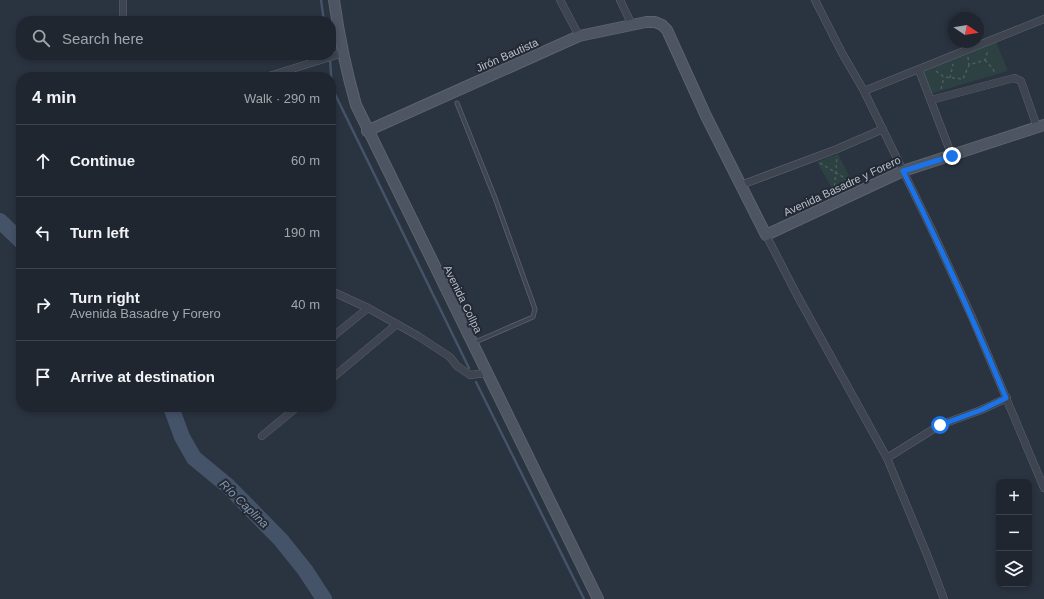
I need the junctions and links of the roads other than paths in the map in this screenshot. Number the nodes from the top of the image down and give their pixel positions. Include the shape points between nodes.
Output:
1 (123, 0) edge
2 (334, 0) edge
3 (560, 0) edge
4 (620, 0) edge
5 (816, 0) edge
6 (123, 16) edge
7 (1044, 19) edge
8 (632, 25) junction
9 (579, 36) junction
10 (343, 53) junction
11 (336, 55) edge
12 (321, 60) edge
13 (919, 70) junction
14 (282, 72) edge
15 (864, 91) junction
16 (931, 100) junction
17 (457, 103) dead end
18 (1041, 126) edge
19 (883, 129) junction
20 (367, 131) junction
21 (952, 156) junction
22 (903, 171) junction
23 (741, 185) junction
24 (766, 235) junction
25 (336, 292) edge
26 (368, 308) junction
27 (397, 324) junction
28 (336, 334) edge
29 (472, 344) junction
30 (486, 373) junction
31 (336, 375) edge
32 (1006, 398) junction
33 (291, 412) edge
34 (262, 436) dead end
35 (887, 458) junction
36 (1044, 488) edge
37 (598, 599) edge
38 (944, 599) edge

1 - 6 street
2 - 10 street, Avenida Collpa
3 - 9 street
4 - 8 street
5 - 15 street
7 - 13 street
8 - 9 street, Jirón Bautista
8 - 23 street, Jirón Bautista via 655,22 662,25 669,35
9 - 20 street, Jirón Bautista
10 - 11 street
10 - 20 street, Avenida Collpa via 356,105
12 - 14 street
13 - 15 street
13 - 16 street
15 - 19 street
16 - 18 street via 1014,78 1021,81
16 - 21 street
17 - 29 lane via 535,309 532,317
18 - 21 street, Avenida Basadre y Forero
19 - 22 street
19 - 23 street
20 - 29 street, Avenida Collpa
21 - 22 street, Avenida Basadre y Forero
22 - 24 street, Avenida Basadre y Forero
22 - 32 street via 972,317
23 - 24 street
24 - 35 street via 796,295
25 - 26 street
26 - 27 street
26 - 28 street
27 - 30 street via 450,357 457,366 470,375
27 - 31 street
29 - 30 street, Avenida Collpa
30 - 37 street, Avenida Collpa
32 - 35 street via 940,425
32 - 36 street
33 - 34 street
35 - 38 street

